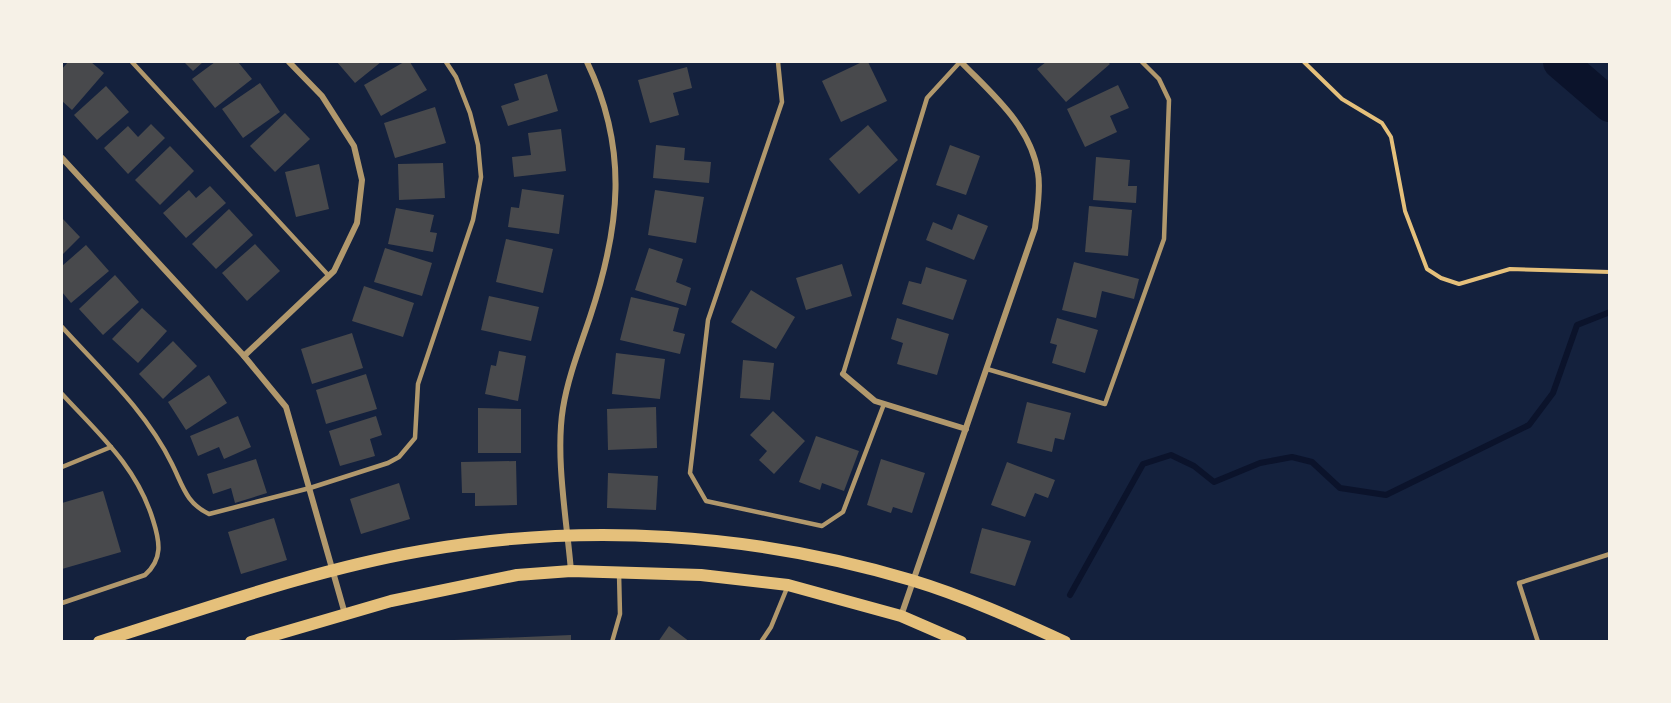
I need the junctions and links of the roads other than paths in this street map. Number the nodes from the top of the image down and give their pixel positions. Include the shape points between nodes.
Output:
1 (132, 62) edge
2 (289, 62) edge
3 (446, 62) edge
4 (587, 62) edge
5 (778, 62) edge
6 (960, 62) edge
7 (1142, 62) edge
8 (62, 158) edge
9 (329, 276) junction
10 (62, 327) edge
11 (244, 356) junction
12 (987, 369) junction
13 (843, 374) joint
14 (62, 394) edge
15 (884, 404) junction
16 (966, 429) junction
17 (111, 447) junction
18 (62, 467) edge
19 (310, 488) junction
20 (568, 535) junction
21 (1610, 554) edge
22 (333, 571) junction
23 (571, 571) junction
24 (619, 573) junction
25 (912, 580) junction
26 (788, 585) junction
27 (62, 603) edge
28 (345, 614) junction
29 (901, 616) junction
30 (99, 642) edge
31 (251, 642) edge
32 (612, 642) edge
33 (761, 642) edge
34 (961, 642) edge
35 (1065, 642) edge
36 (1538, 642) edge

1 - 9 lane
2 - 9 street via 322,96 354,146 362,180 357,224
3 - 19 lane via 470,113 481,177 473,220 418,384 415,438 399,457 388,463
4 - 20 street via 611,128 617,175 615,222 563,409 560,438
5 - 15 lane via 783,102 708,320 690,473 706,501 822,525 843,512
6 - 12 street via 1014,118 1028,139 1038,174 1035,228
6 - 13 lane via 927,98
7 - 12 lane via 1159,79 1169,100 1164,239 1105,404
8 - 11 street
9 - 11 street
10 - 19 lane via 124,393 159,438 194,507 209,514
11 - 19 street via 286,407
12 - 16 street
13 - 15 street via 864,394
14 - 17 lane
15 - 16 street
16 - 25 street
17 - 18 lane
17 - 27 lane via 135,476 147,501 158,537 158,559 145,575 132,581
19 - 22 street
20 - 22 main road via 420,551
20 - 23 street
20 - 25 main road via 698,538 792,550
21 - 36 lane via 1519,583
22 - 28 street
22 - 30 main road
23 - 24 main road
23 - 28 main road via 517,575
24 - 26 main road via 701,575
24 - 32 lane via 620,614
25 - 29 street
25 - 35 main road
26 - 29 main road
26 - 33 lane
28 - 31 main road
29 - 34 main road

